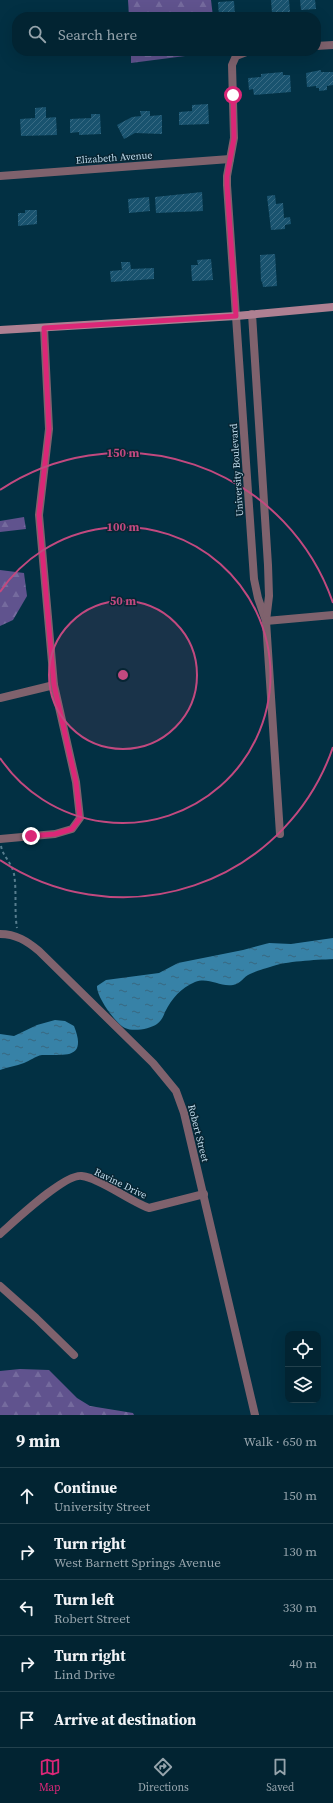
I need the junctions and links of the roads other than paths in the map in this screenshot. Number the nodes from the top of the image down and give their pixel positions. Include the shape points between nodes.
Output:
1 (333, 45) edge
2 (321, 46) edge
3 (236, 56) edge
4 (230, 159) junction
5 (0, 176) edge
6 (333, 307) edge
7 (252, 314) junction
8 (236, 316) junction
9 (44, 328) junction
10 (0, 330) edge
11 (333, 615) edge
12 (266, 621) junction
13 (54, 685) junction
14 (0, 698) edge
15 (280, 834) dead end
16 (0, 839) edge
17 (0, 934) edge
18 (204, 1194) junction
19 (0, 1234) edge
20 (0, 1286) edge
21 (74, 1355) dead end
22 (256, 1415) edge

1 - 2 street
3 - 4 street, University Boulevard via 232,65 234,138
4 - 5 street, Elizabeth Avenue
4 - 8 street, University Boulevard via 227,185
6 - 7 street
7 - 8 street
7 - 12 street, University Boulevard via 268,572
8 - 9 street
8 - 12 street, University Boulevard via 254,579
9 - 10 street
9 - 13 street via 49,429 39,515
11 - 12 street
12 - 15 street, University Boulevard
13 - 14 street
13 - 16 street via 76,782 80,818 72,829 55,834
17 - 18 street, Robert Street via 18,937 39,951 153,1063 176,1091
18 - 19 street, Ravine Drive via 149,1208 92,1179 74,1176 54,1188
18 - 22 street, Robert Street
20 - 21 street

